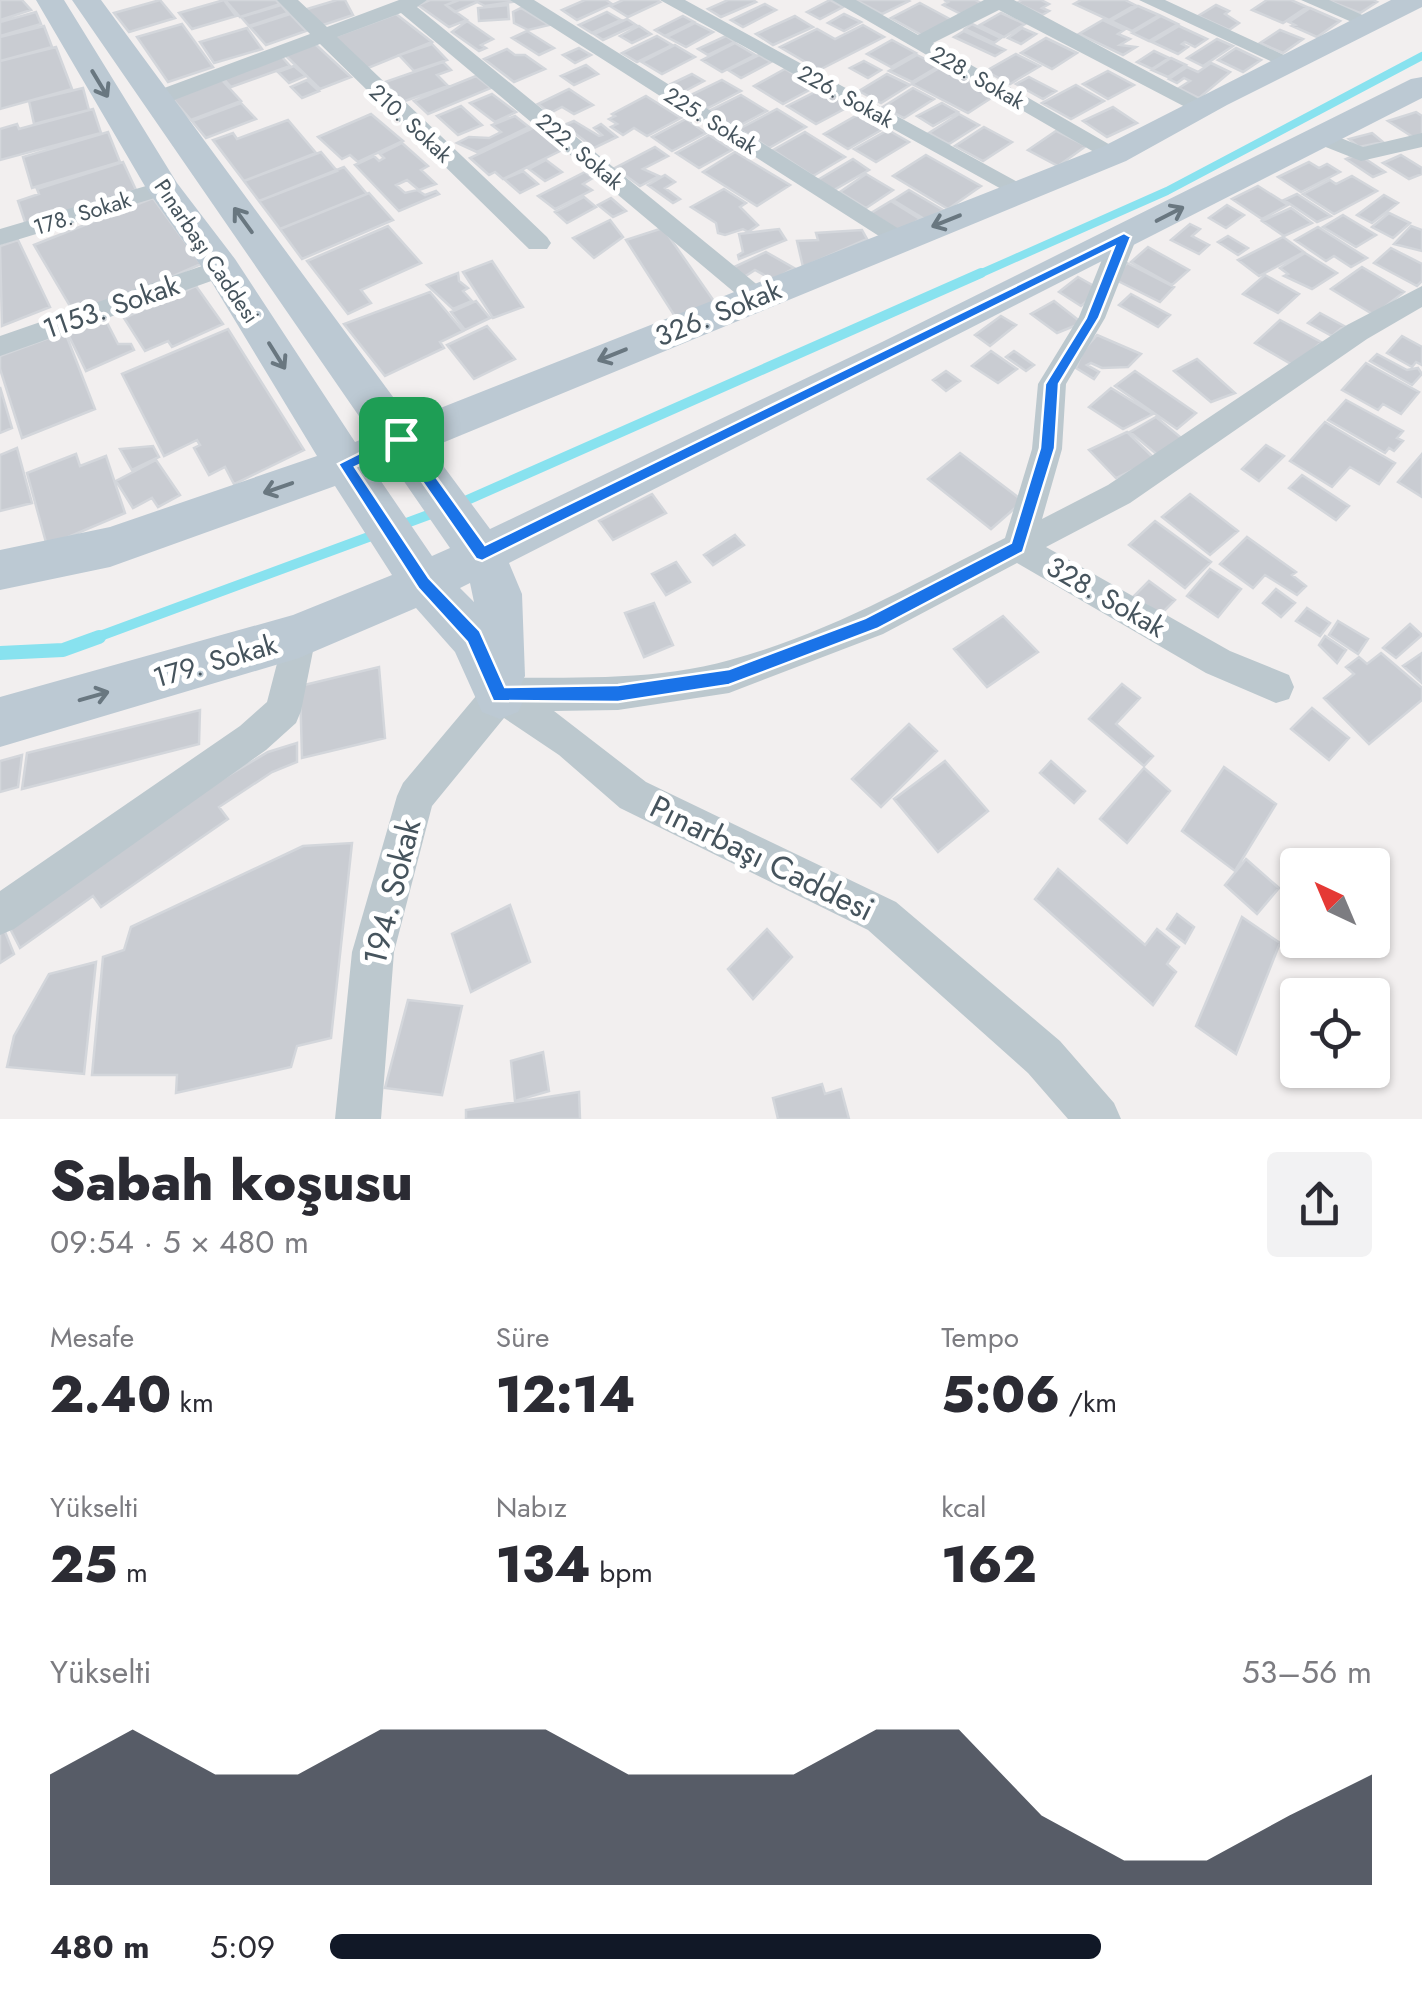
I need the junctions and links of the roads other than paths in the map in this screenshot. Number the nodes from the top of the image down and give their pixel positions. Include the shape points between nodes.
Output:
1 (50, 0) edge
2 (86, 0) edge
3 (287, 0) edge
4 (351, 0) edge
5 (520, 0) edge
6 (670, 0) edge
7 (842, 0) edge
8 (1149, 0) edge
9 (1311, 0) edge
10 (1414, 0) edge
11 (999, 1) edge
12 (410, 3) edge
13 (1368, 22) junction
14 (360, 23) junction
15 (322, 38) junction
16 (918, 43) junction
17 (1288, 62) junction
18 (1422, 86) edge
19 (156, 99) junction
20 (1201, 106) junction
21 (1321, 137) junction
22 (1422, 140) edge
23 (1114, 154) junction
24 (163, 188) junction
25 (1022, 191) junction
26 (0, 237) edge
27 (1124, 237) junction
28 (902, 239) junction
29 (538, 243) dead end
30 (222, 268) junction
31 (1422, 295) edge
32 (756, 298) junction
33 (0, 346) edge
34 (412, 454) junction
35 (357, 482) junction
36 (1018, 547) junction
37 (482, 554) junction
38 (0, 570) edge
39 (424, 583) junction
40 (299, 636) junction
41 (1276, 687) dead end
42 (500, 695) junction
43 (0, 722) edge
44 (0, 915) edge
45 (358, 1119) edge
46 (1098, 1119) edge

1 -> 24 street, Pınarbaşı Caddesi
2 - 19 street, Pınarbaşı Caddesi
3 - 15 street, 210. Sokak
4 - 14 street
5 - 28 street, 225. Sokak
6 - 25 street, 226. Sokak
7 - 16 street, 228. Sokak
8 - 17 street
9 - 13 street
10 - 13 street, 326. Sokak
11 - 16 street
11 - 20 street
12 - 14 street
12 - 32 street, 222. Sokak
13 - 17 street, 326. Sokak
14 - 15 street
15 - 19 street
15 - 29 street, 210. Sokak
16 - 23 street, 228. Sokak
17 - 20 street, 326. Sokak
18 - 21 street
34 -> 19 street, Pınarbaşı Caddesi
20 - 23 street, 326. Sokak
21 - 22 street via 1362,154
27 -> 21 street
23 - 25 street, 326. Sokak
24 - 26 street, 178. Sokak
24 - 30 street, Pınarbaşı Caddesi
25 -> 28 street, 326. Sokak
27 - 36 street, 328. Sokak via 1092,318 1052,384 1047,448
27 - 37 street
28 - 32 street, 326. Sokak
30 - 33 street, 1153. Sokak
30 -> 35 street, Pınarbaşı Caddesi
31 - 36 street via 1118,494
32 -> 34 street, 326. Sokak
34 - 35 street, 326. Sokak
34 - 37 street, Pınarbaşı Caddesi
35 -> 38 street, 326. Sokak
35 - 39 street, Pınarbaşı Caddesi
36 - 41 street, 328. Sokak via 1218,662
36 - 42 street via 871,623 729,677 618,694
37 - 39 street
37 - 42 street, Pınarbaşı Caddesi via 498,594
39 - 40 street, 179. Sokak
39 - 42 street, Pınarbaşı Caddesi via 474,637
43 -> 40 street, 179. Sokak
40 - 44 street via 283,711
42 - 45 street, 194. Sokak via 416,796 373,952
42 - 46 street, Pınarbaşı Caddesi via 572,742 633,795 882,916 1044,1058

